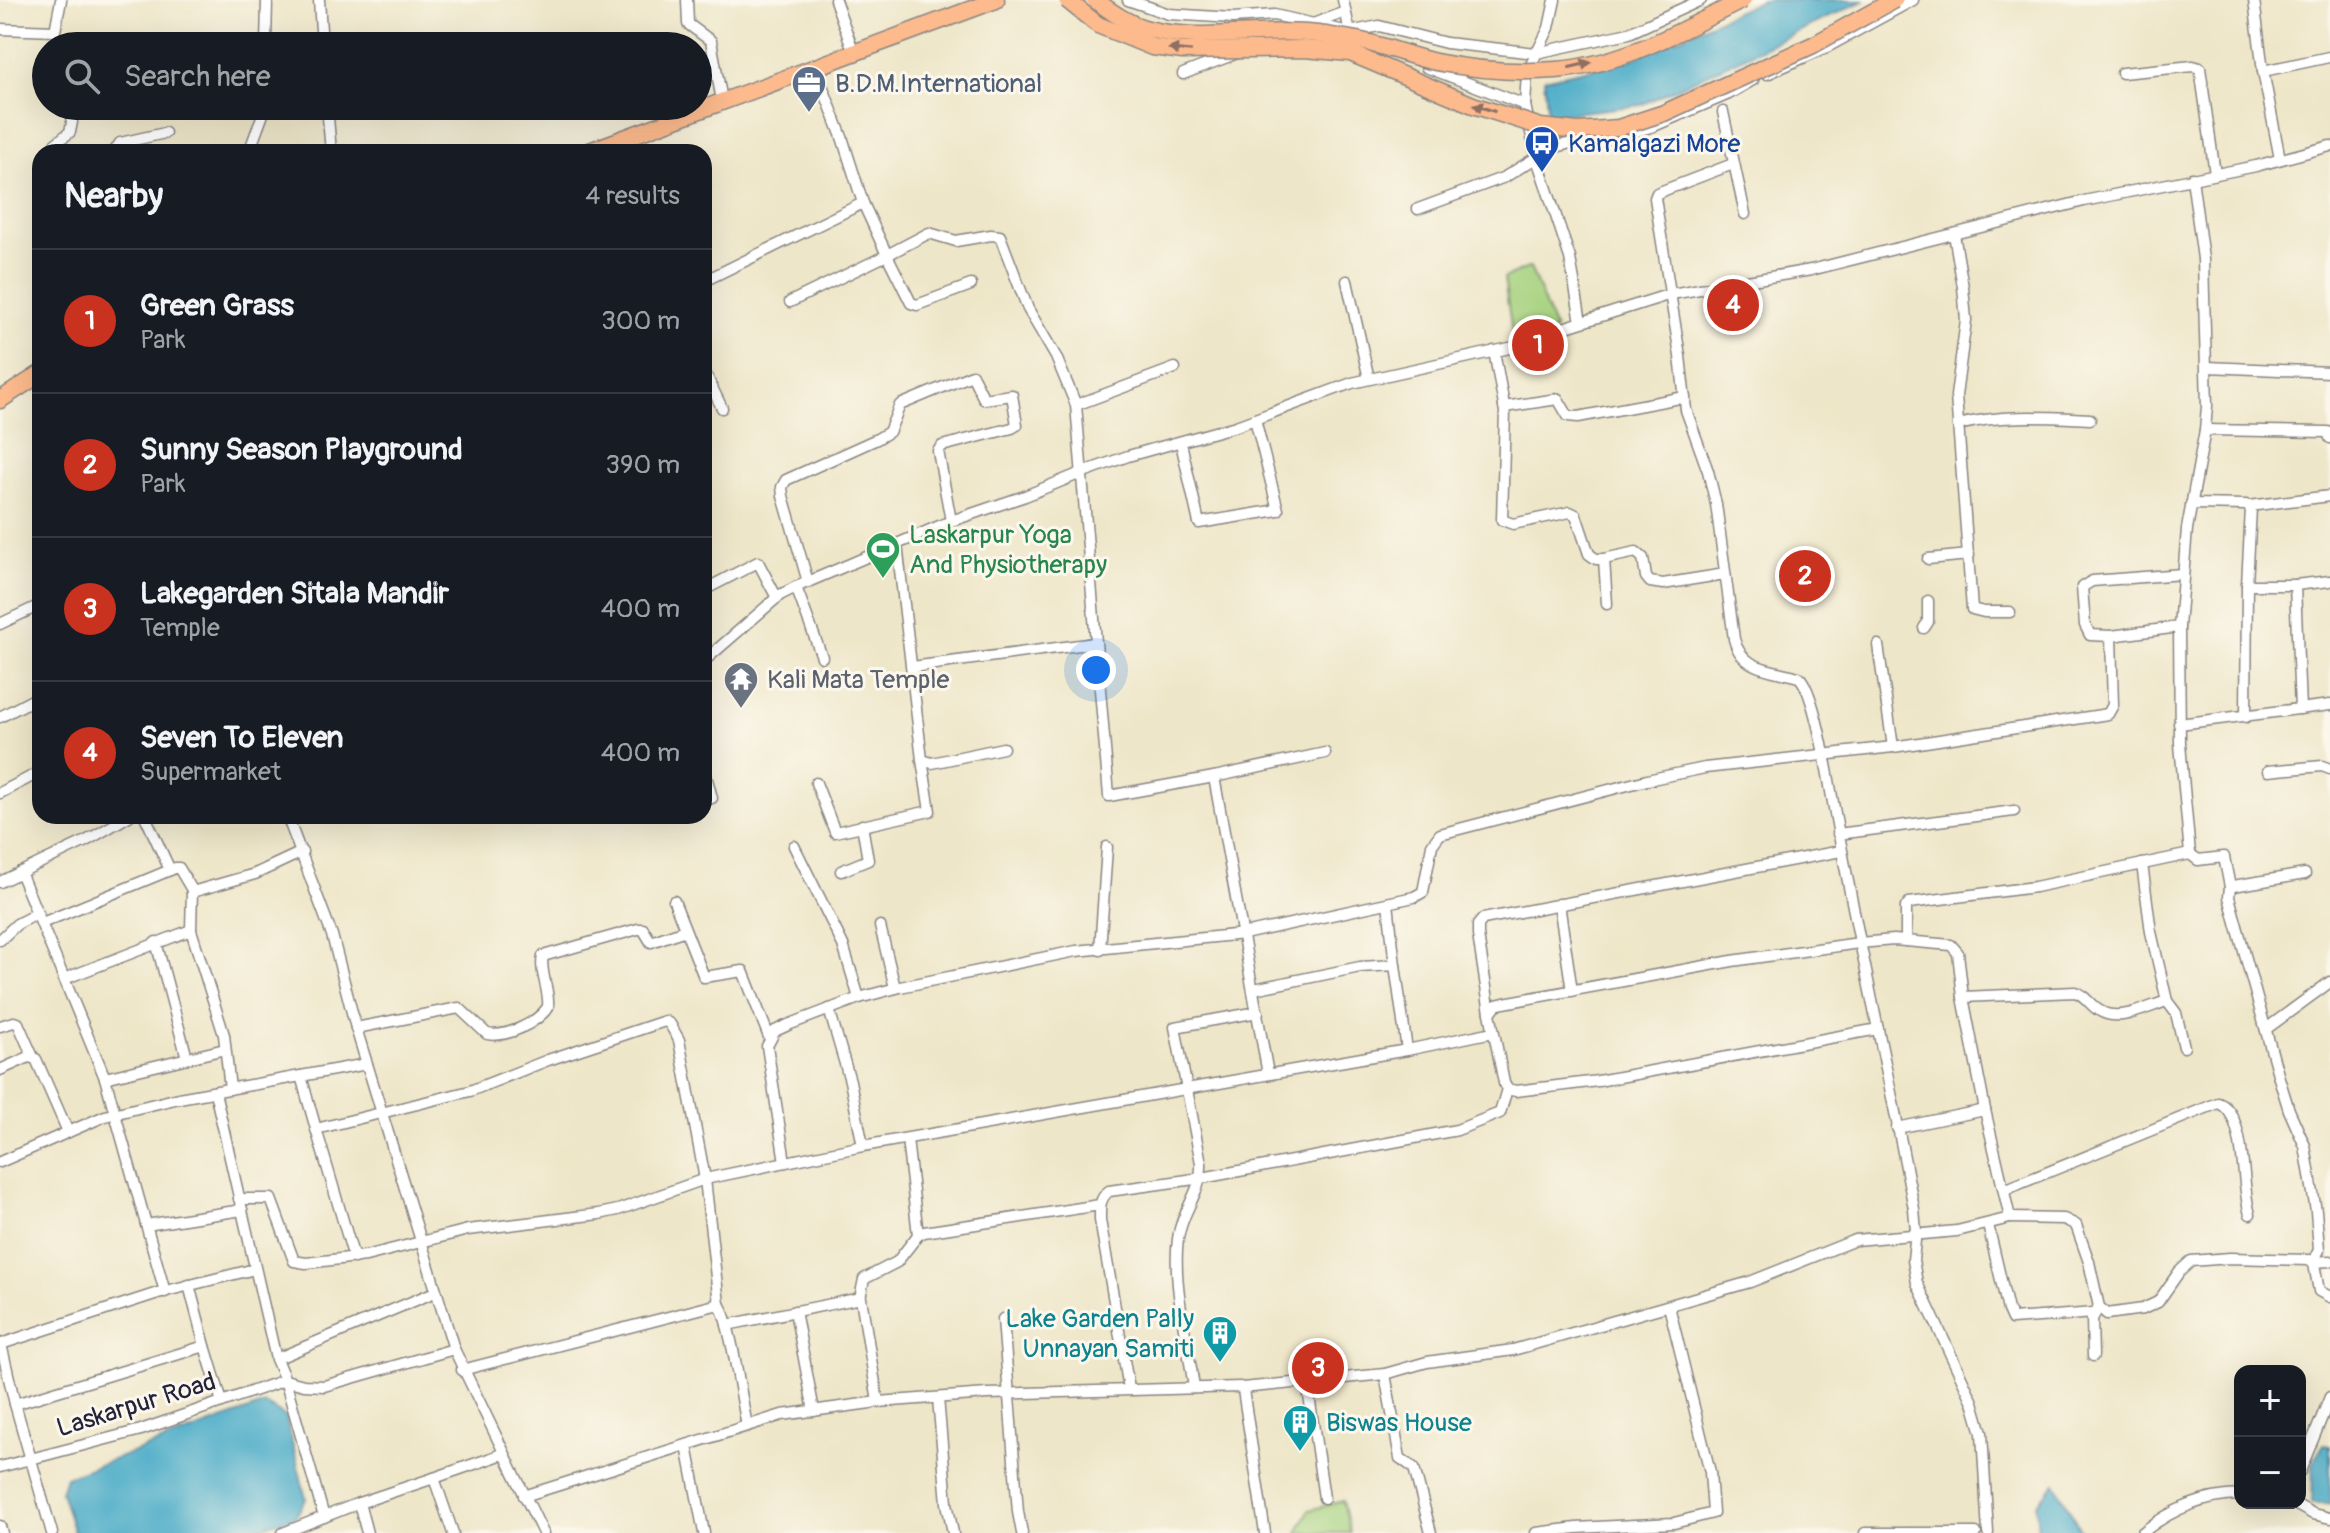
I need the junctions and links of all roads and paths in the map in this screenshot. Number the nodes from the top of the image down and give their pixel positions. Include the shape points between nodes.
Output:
1 (61, 0) edge
2 (267, 0) edge
3 (319, 0) edge
4 (687, 0) edge
5 (835, 0) edge
6 (996, 0) edge
7 (1067, 0) edge
8 (1095, 0) edge
9 (1128, 0) edge
10 (1555, 0) edge
11 (1701, 0) edge
12 (1743, 0) edge
13 (1894, 0) edge
14 (1913, 0) edge
15 (2254, 0) edge
16 (1344, 6) edge
17 (1312, 24) junction
18 (0, 29) edge
19 (266, 32) edge
20 (321, 32) edge
21 (700, 32) edge
22 (1349, 32) junction
23 (712, 44) edge
24 (854, 53) junction
25 (1536, 53) junction
26 (2329, 57) edge
27 (1359, 61) dead end
28 (815, 67) junction
29 (2263, 71) junction
30 (2122, 73) dead end
31 (1183, 74) dead end
32 (722, 101) junction
33 (712, 102) edge
34 (1525, 105) junction
35 (1723, 112) dead end
36 (71, 120) edge
37 (261, 120) edge
38 (328, 120) edge
39 (662, 120) edge
40 (165, 133) dead end
41 (55, 144) edge
42 (119, 144) edge
43 (252, 144) edge
44 (330, 144) edge
45 (606, 144) edge
46 (2330, 146) edge
47 (1536, 156) junction
48 (2280, 159) junction
49 (1733, 164) junction
50 (2215, 174) junction
51 (2192, 178) junction
52 (863, 203) junction
53 (1418, 209) dead end
54 (1745, 214) dead end
55 (1954, 234) junction
56 (887, 255) junction
57 (712, 277) edge
58 (1347, 281) dead end
59 (971, 285) dead end
60 (1671, 294) junction
61 (790, 302) dead end
62 (1581, 322) junction
63 (1494, 351) junction
64 (2207, 367) junction
65 (1175, 368) dead end
66 (2330, 372) edge
67 (32, 379) edge
68 (1369, 379) junction
69 (712, 387) edge
70 (1685, 397) junction
71 (0, 400) edge
72 (1076, 405) junction
73 (1504, 407) junction
74 (722, 408) dead end
75 (1255, 419) junction
76 (2090, 419) dead end
77 (1958, 425) junction
78 (2205, 430) junction
79 (2330, 438) edge
80 (1181, 443) junction
81 (1081, 473) junction
82 (2329, 497) edge
83 (2191, 504) junction
84 (2249, 506) junction
85 (951, 521) junction
86 (897, 544) junction
87 (1969, 555) junction
88 (1604, 559) junction
89 (1928, 559) dead end
90 (1725, 574) junction
91 (2182, 574) junction
92 (2330, 581) edge
93 (808, 582) junction
94 (2247, 585) junction
95 (2295, 585) junction
96 (712, 586) edge
97 (796, 587) junction
98 (777, 598) junction
99 (1928, 601) dead end
100 (1607, 604) dead end
101 (32, 609) edge
102 (2010, 612) dead end
103 (0, 624) edge
104 (2179, 627) junction
105 (1924, 628) dead end
106 (2111, 636) junction
107 (1095, 643) junction
108 (1878, 645) dead end
109 (712, 654) edge
110 (822, 657) dead end
111 (912, 667) junction
112 (32, 700) edge
113 (2330, 705) edge
114 (2300, 709) junction
115 (0, 717) edge
116 (2246, 717) junction
117 (2179, 724) junction
118 (1893, 747) junction
119 (1003, 748) dead end
120 (1325, 753) dead end
121 (1825, 756) junction
122 (922, 760) junction
123 (2330, 769) edge
124 (2268, 771) dead end
125 (32, 776) edge
126 (1214, 777) junction
127 (816, 783) dead end
128 (0, 793) edge
129 (2014, 811) dead end
130 (115, 824) edge
131 (149, 824) edge
132 (290, 824) edge
133 (862, 825) junction
134 (1838, 834) junction
135 (794, 846) dead end
136 (1107, 847) dead end
137 (1841, 851) junction
138 (302, 852) junction
139 (2190, 854) junction
140 (2142, 864) junction
141 (170, 870) junction
142 (841, 871) dead end
143 (20, 872) junction
144 (2305, 874) dead end
145 (0, 882) edge
146 (2230, 887) junction
147 (192, 892) junction
148 (674, 901) dead end
149 (1388, 903) junction
150 (1559, 904) junction
151 (40, 918) junction
152 (880, 926) dead end
153 (191, 930) junction
154 (685, 930) junction
155 (1244, 934) junction
156 (0, 940) edge
157 (1906, 941) junction
158 (156, 942) junction
159 (1859, 943) junction
160 (1100, 950) junction
161 (1395, 965) junction
162 (64, 979) junction
163 (2330, 982) edge
164 (895, 988) junction
165 (1254, 989) junction
166 (1572, 991) junction
167 (1963, 997) junction
168 (859, 998) junction
169 (2167, 1001) junction
170 (829, 1009) junction
171 (1258, 1012) junction
172 (1490, 1013) junction
173 (0, 1026) edge
174 (356, 1028) junction
175 (1878, 1029) junction
176 (2266, 1029) junction
177 (1493, 1032) junction
178 (769, 1037) junction
179 (2184, 1047) dead end
180 (225, 1049) junction
181 (1407, 1050) junction
182 (33, 1057) junction
183 (187, 1058) junction
184 (367, 1064) junction
185 (0, 1070) edge
186 (1268, 1074) junction
187 (301, 1076) junction
188 (105, 1078) junction
189 (1187, 1087) junction
190 (230, 1089) junction
191 (1507, 1089) junction
192 (215, 1092) junction
193 (1985, 1110) junction
194 (115, 1114) junction
195 (382, 1114) junction
196 (1897, 1128) junction
197 (316, 1129) junction
198 (68, 1132) junction
199 (907, 1139) junction
200 (863, 1146) junction
201 (0, 1162) edge
202 (785, 1162) junction
203 (1202, 1178) junction
204 (705, 1179) junction
205 (2004, 1190) junction
206 (241, 1204) junction
207 (1100, 1205) junction
208 (2250, 1214) dead end
209 (2010, 1218) junction
210 (146, 1225) junction
211 (1988, 1225) junction
212 (918, 1235) junction
213 (1916, 1235) junction
214 (420, 1243) junction
215 (354, 1258) junction
216 (2330, 1261) edge
217 (2313, 1262) junction
218 (255, 1269) junction
219 (189, 1285) junction
220 (165, 1292) junction
221 (435, 1292) junction
222 (2330, 1297) edge
223 (860, 1298) junction
224 (719, 1304) junction
225 (1669, 1306) junction
226 (795, 1311) junction
227 (2095, 1313) junction
228 (1003, 1319) dead end
229 (2070, 1319) dead end
230 (727, 1325) junction
231 (1, 1344) edge
232 (205, 1346) junction
233 (454, 1349) junction
234 (2093, 1356) dead end
235 (276, 1359) junction
236 (462, 1370) junction
237 (1385, 1374) junction
238 (4, 1380) edge
239 (285, 1380) junction
240 (1307, 1382) junction
241 (1194, 1388) junction
242 (1242, 1388) junction
243 (1129, 1389) junction
244 (1009, 1394) junction
245 (2330, 1397) edge
246 (938, 1398) junction
247 (222, 1402) junction
248 (878, 1402) junction
249 (15, 1404) junction
250 (814, 1411) junction
251 (747, 1426) junction
252 (687, 1446) junction
253 (503, 1454) junction
254 (2306, 1456) edge
255 (32, 1458) junction
256 (0, 1467) edge
257 (434, 1478) junction
258 (524, 1496) junction
259 (2234, 1496) edge
260 (1324, 1498) dead end
261 (359, 1503) junction
262 (2304, 1509) edge
263 (324, 1517) junction
264 (2330, 1518) edge
265 (0, 1526) edge
266 (1674, 1528) edge
267 (2, 1533) edge
268 (52, 1533) edge
269 (283, 1533) edge
270 (367, 1533) edge
271 (453, 1533) edge
272 (543, 1533) edge
273 (704, 1533) edge
274 (953, 1533) edge
275 (1022, 1533) edge
276 (1265, 1533) edge
277 (1431, 1533) edge
278 (1536, 1533) edge
279 (1865, 1533) edge
280 (1976, 1533) edge
281 (1988, 1533) edge
282 (2142, 1533) edge

1 - 18 street via 55,31
2 - 19 street
3 - 20 street
4 - 21 street via 688,24
5 - 24 street
6 - 24 main road
13 -> 7 main road, bridge via 1813,45 1664,113 1618,128 1578,131 1541,127 1473,105 1350,53 1152,47 1098,25
8 -> 12 main road, bridge via 1131,24 1150,29 1179,34 1315,34 1484,71 1559,70 1606,60 1650,46
9 - 17 street via 1169,14 1274,15
10 - 25 street
11 - 25 street via 1629,33
14 - 47 street via 1681,115
15 - 29 street
16 - 17 street
16 - 22 street
17 - 22 street
17 - 31 street
22 - 25 street via 1379,26 1446,43
22 - 27 street
22 - 34 street via 1365,46
23 - 32 street
24 - 28 main road
25 - 34 street via 1527,73
26 - 29 street
28 - 32 main road
28 - 52 street
29 - 48 street
30 - 50 street via 2200,68
32 - 33 main road
34 - 47 street
35 - 49 street
36 - 41 street via 72,128
37 - 43 street
38 - 44 street
39 - 45 main road
40 - 42 street
46 - 48 street
47 - 53 street via 1505,177
47 - 62 street via 1567,244
48 - 50 street
49 - 54 street
49 - 60 street via 1655,194
50 - 51 street
51 - 55 street
51 - 64 street via 2203,259
52 - 56 street
52 - 57 street
55 - 60 street via 1811,270
55 - 77 street via 1966,320 1956,381
56 - 59 street via 911,303
56 - 61 street
56 - 72 street via 929,233 956,241 1000,236 1025,302
58 - 68 street
60 - 62 street
60 - 70 street
62 - 63 street
63 - 68 street
63 - 73 street
64 - 66 street
64 - 78 street
65 - 72 street
67 - 71 main road
68 - 75 street
69 - 74 street
70 - 73 street via 1578,417 1568,416 1558,399
70 - 90 street via 1716,504
72 - 81 street
73 - 88 street via 1502,520 1513,524 1570,512 1576,515 1589,554
75 - 80 street
75 - 80 street via 1278,510 1199,523
76 - 77 street via 2029,416
77 - 87 street
78 - 79 street via 2328,432
78 - 83 street
80 - 81 street
81 - 85 street
81 - 107 street
82 - 84 street
83 - 84 street
83 - 91 street
84 - 94 street
85 - 86 street
85 - 93 street via 938,451 1012,428 1018,419 1012,395 984,399 972,375 900,405 889,432 786,480 783,496
86 - 93 street
86 - 111 street
87 - 89 street
87 - 102 street via 1972,609
88 - 90 street via 1636,552 1650,582 1663,584
88 - 100 street
90 - 121 street via 1738,653 1748,662 1802,679
91 - 104 street
91 - 106 street via 2085,584 2086,631
92 - 95 street
93 - 97 street
94 - 95 street
94 - 116 street
95 - 114 street
96 - 98 street via 758,562
97 - 98 street
97 - 110 street
98 - 109 street
99 - 105 street
101 - 103 street
104 - 106 street
104 - 117 street
106 - 118 street via 2113,705 2108,714
107 - 111 street
107 - 126 street via 1109,796
108 - 118 street
111 - 122 street
112 - 115 street
113 - 114 street
114 - 116 street
116 - 117 street
117 - 139 street
118 - 121 street
119 - 122 street via 932,763
120 - 126 street
121 - 134 street
121 - 149 street via 1705,768 1448,831 1434,839 1423,892
122 - 133 street via 930,811
123 - 124 street
125 - 128 street
126 - 155 street
127 - 133 street via 835,832
129 - 134 street
130 - 143 street
131 - 141 street
132 - 138 street
133 - 142 street via 868,860
134 - 137 street
135 - 168 street via 843,945
136 - 160 street
137 - 150 street
137 - 159 street
138 - 147 street via 255,874
138 - 174 street via 332,935
139 - 140 street
139 - 146 street via 2198,860 2224,857
140 - 157 street via 2035,887 1909,903
140 - 169 street
141 - 147 street via 179,868
141 - 151 street
143 - 145 street
143 - 151 street
144 - 146 street
146 - 176 street
147 - 153 street
148 - 154 street
149 - 155 street
149 - 161 street
150 - 166 street
150 - 172 street via 1489,917 1478,925
151 - 156 street via 17,924
151 - 162 street
152 - 164 street
153 - 158 street
153 - 180 street
154 - 174 street via 651,942 638,929 543,956 548,1007 535,1021 503,1034 487,1034 459,1008
154 - 178 street via 704,977 743,971
155 - 160 street
155 - 165 street
157 - 159 street
157 - 167 street via 1954,946
158 - 162 street
158 - 183 street
159 - 166 street
159 - 175 street
160 - 164 street
161 - 165 street
161 - 181 street
162 - 188 street
163 - 176 street
164 - 168 street
165 - 171 street
166 - 172 street via 1496,1005
167 - 169 street via 2075,992 2098,1010 2117,1016
167 - 193 street
168 - 170 street
169 - 179 street via 2176,1013
170 - 178 street
170 - 200 street
171 - 186 street
171 - 189 street via 1175,1027
172 - 177 street
173 - 182 street via 18,1023
174 - 184 street
175 - 191 street via 1598,1081
175 - 196 street
176 - 217 street via 2305,1146 2319,1250
177 - 181 street
177 - 191 street
178 - 202 street via 767,1060
180 - 183 street
180 - 190 street
181 - 186 street
182 - 185 street
182 - 198 street
183 - 188 street
184 - 187 street
184 - 195 street
186 - 189 street
187 - 190 street
187 - 197 street
188 - 194 street
189 - 199 street
189 - 203 street
190 - 192 street
191 - 203 street via 1500,1113 1457,1130
192 - 194 street
192 - 206 street
193 - 196 street
193 - 205 street
194 - 198 street
194 - 210 street
195 - 197 street
195 - 204 street via 470,1091 665,1021 679,1040
195 - 214 street
196 - 213 street
197 - 215 street
198 - 201 street
199 - 200 street
199 - 212 street
200 - 202 street
202 - 204 street
203 - 207 street via 1109,1191
203 - 241 street via 1178,1234 1176,1258
204 - 214 street via 608,1212 477,1228
204 - 224 street
205 - 208 street via 2218,1103 2230,1112 2237,1129
205 - 209 street
206 - 210 street
206 - 215 street via 271,1199 294,1261
206 - 218 street
207 - 212 street
207 - 243 street
209 - 211 street
209 - 227 street via 2064,1219 2076,1225 2089,1262
210 - 220 street
211 - 213 street
211 - 227 street via 2012,1319
212 - 223 street via 897,1262 864,1279
213 - 225 street via 1855,1240 1776,1273
213 - 281 street via 1917,1283 1968,1390 1982,1433
214 - 215 street
214 - 221 street
216 - 217 street
217 - 222 street via 2319,1291
217 - 227 street via 2197,1260 2185,1266 2151,1306 2114,1315
218 - 219 street
218 - 235 street
219 - 220 street
219 - 232 street
220 - 231 street
221 - 233 street
221 - 235 street
223 - 226 street
223 - 248 street
224 - 230 street
224 - 236 street
225 - 237 street via 1513,1350 1427,1362
225 - 266 street via 1714,1501 1711,1515
226 - 230 street
226 - 250 street
227 - 229 street
227 - 234 street
228 - 244 street
230 - 251 street
231 - 238 street
232 - 247 street
232 - 249 street
233 - 236 street
233 - 239 street via 340,1384 313,1387
235 - 239 street
236 - 253 street
237 - 240 street
237 - 277 street via 1400,1458 1414,1468
238 - 249 street
239 - 247 street, Laskarpur Road
239 - 263 street
240 - 242 street
240 - 260 street
241 - 242 street
241 - 243 street
242 - 276 street
243 - 244 street
244 - 246 street
244 - 275 street
245 - 254 street
246 - 248 street
246 - 274 street
247 - 255 street, Laskarpur Road
248 - 250 street
249 - 255 street
250 - 251 street
251 - 252 street
252 - 258 street
252 - 273 street
253 - 257 street
253 - 258 street
255 - 256 street, Laskarpur Road
255 - 268 street
257 - 261 street
257 - 271 street
258 - 272 street
259 - 282 street via 2201,1500
261 - 263 street
261 - 270 street
262 - 264 street
263 - 269 street
265 - 267 street
266 - 278 street
279 - 280 street

